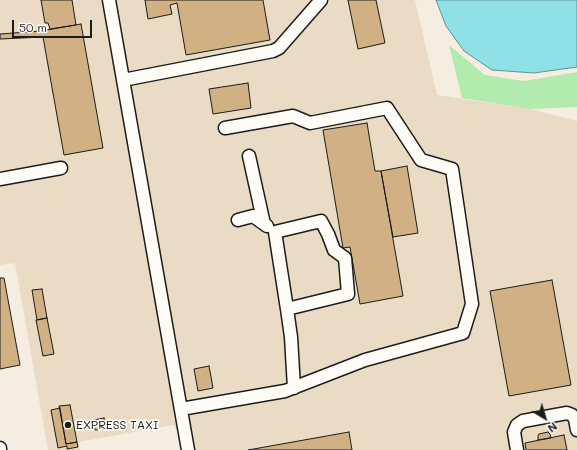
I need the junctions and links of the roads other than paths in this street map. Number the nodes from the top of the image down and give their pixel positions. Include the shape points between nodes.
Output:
1 (109, 0) edge
2 (321, 0) edge
3 (123, 80) junction
4 (225, 128) dead end
5 (249, 156) dead end
6 (60, 168) dead end
7 (0, 178) edge
8 (238, 220) dead end
9 (264, 224) junction
10 (275, 232) junction
11 (287, 309) junction
12 (294, 388) junction
13 (181, 409) junction
14 (577, 430) edge
15 (188, 450) edge
16 (517, 450) edge

1 - 3 street
2 - 3 street via 279,48 273,51
3 - 13 street
4 - 12 street via 293,116 310,123 387,108 421,160 452,169 472,304 463,334 365,360
5 - 9 street
6 - 7 street
8 - 9 street via 253,216
9 - 10 street
10 - 11 street
10 - 11 street via 321,221 334,250 345,258 348,294
11 - 12 street
12 - 13 street
13 - 15 street
14 - 16 street via 575,418 567,413 523,421 517,425 514,432

